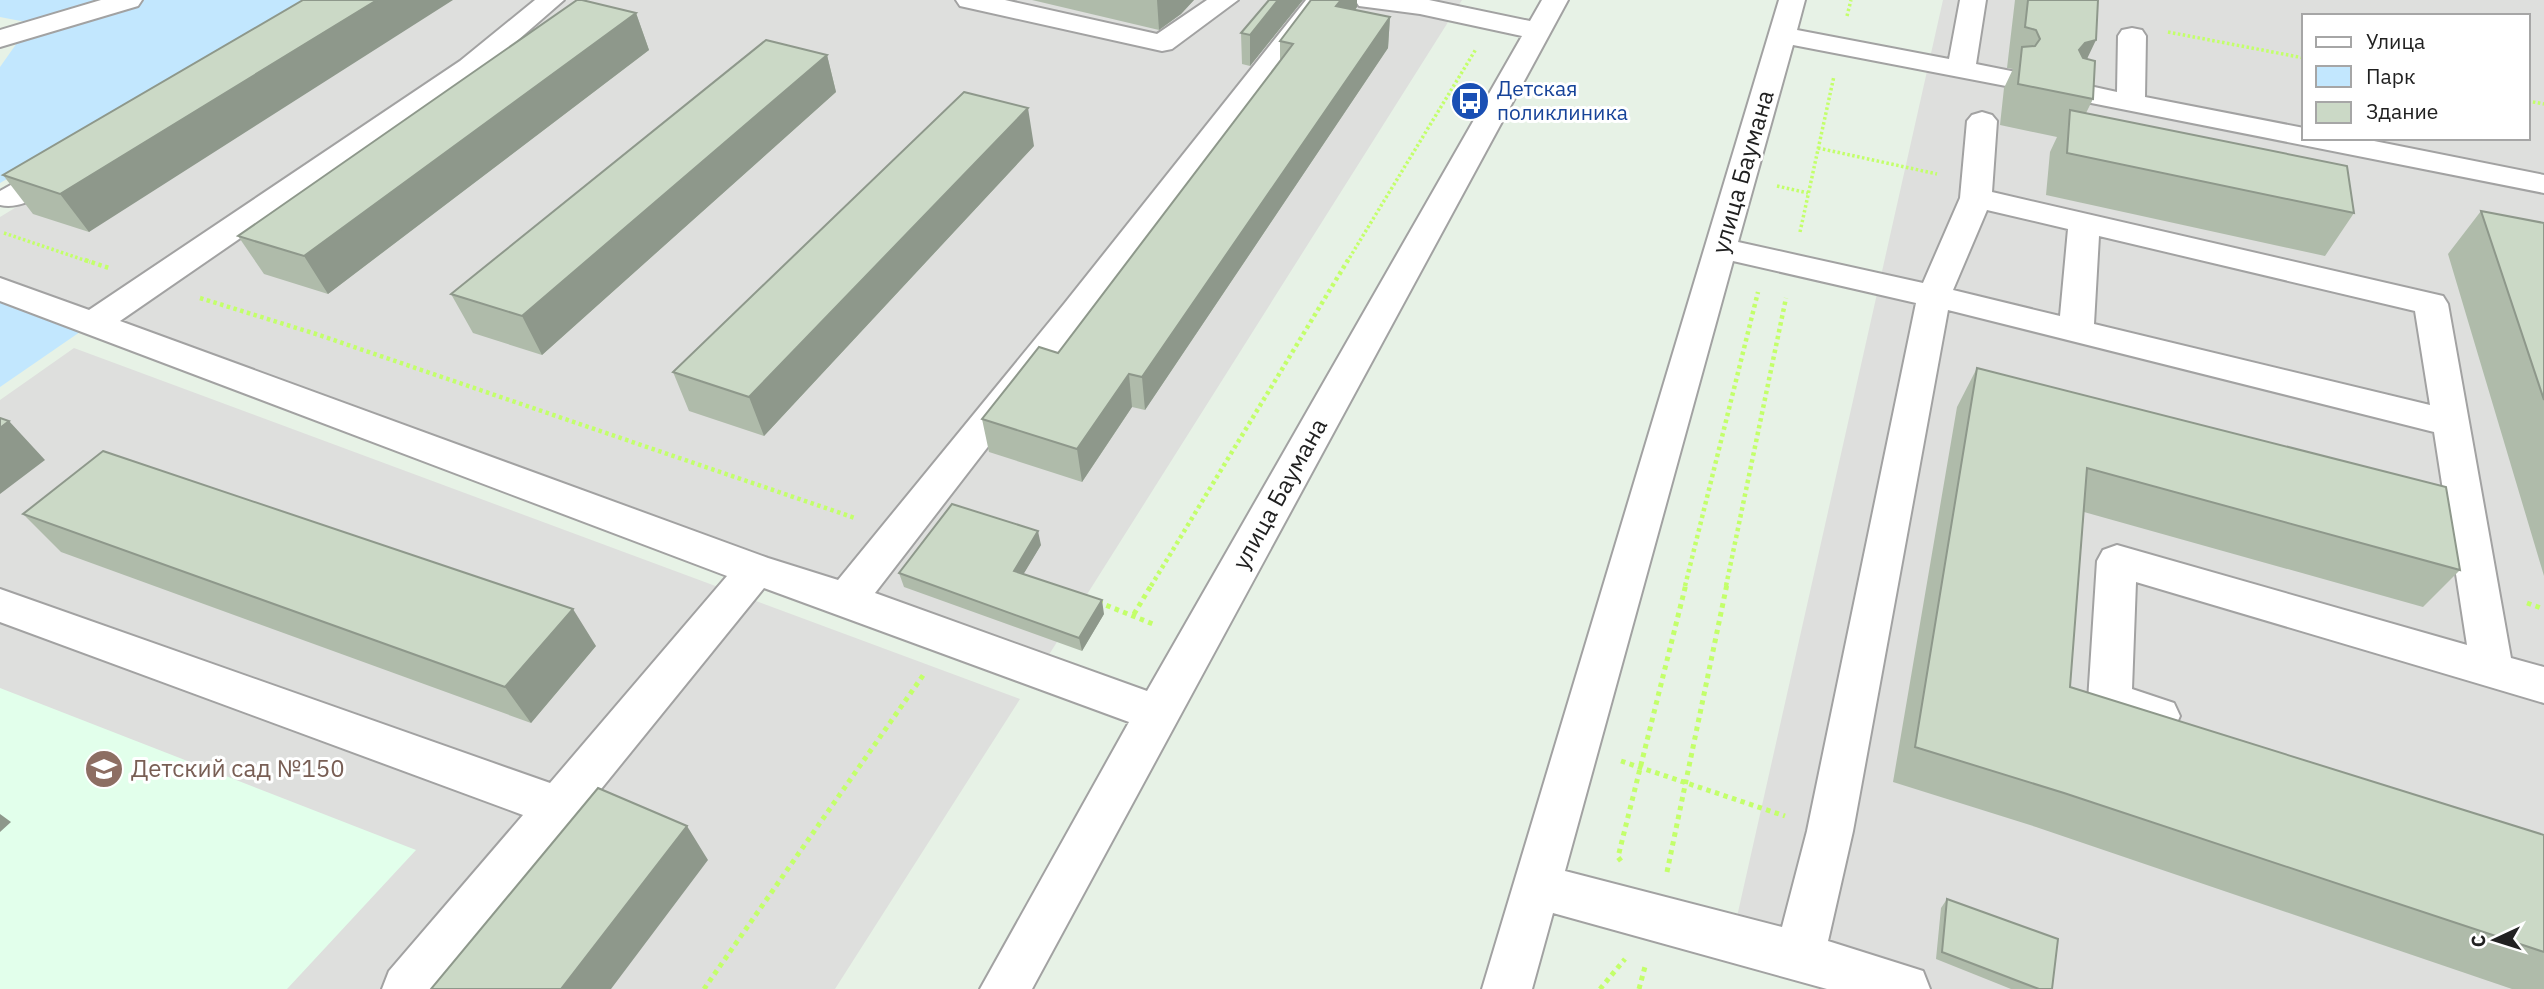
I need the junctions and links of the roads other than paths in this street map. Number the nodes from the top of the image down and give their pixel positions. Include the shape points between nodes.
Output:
1 (129, 0) edge
2 (551, 0) edge
3 (969, 0) edge
4 (1225, 0) edge
5 (1320, 0) edge
6 (1368, 0) edge
7 (1555, 0) edge
8 (1973, 0) edge
9 (1787, 17) edge
10 (1538, 30) junction
11 (2132, 36) dead end
12 (0, 39) edge
13 (1961, 69) junction
14 (2006, 78) dead end
15 (2076, 92) edge
16 (2131, 103) junction
17 (1982, 121) dead end
18 (2302, 137) edge
19 (2322, 140) edge
20 (83, 156) edge
21 (2544, 184) edge
22 (11, 198) edge
23 (1976, 198) junction
24 (2084, 223) junction
25 (1721, 248) junction
26 (0, 289) edge
27 (1934, 296) junction
28 (93, 323) junction
29 (2076, 329) junction
30 (2451, 423) junction
31 (756, 570) junction
32 (847, 598) junction
33 (0, 605) edge
34 (2492, 670) junction
35 (2544, 685) edge
36 (1158, 714) junction
37 (2189, 726) edge
38 (558, 807) junction
39 (1538, 886) junction
40 (1800, 956) junction
41 (407, 989) edge
42 (1005, 989) edge
43 (1507, 989) edge
44 (1905, 989) edge

1 - 12 street
2 - 28 street via 470,67
3 - 4 street via 1162,43
5 - 32 street
6 - 10 street
7 - 10 street, улица Баумана
8 - 13 street
9 - 13 street via 1841,47
9 - 25 street, улица Баумана
10 - 36 street, улица Баумана
11 - 16 street
13 - 14 street
15 - 16 street
16 - 18 street
17 - 23 street
19 - 21 street
20 - 22 street
23 - 24 street
23 - 27 street
24 - 29 street
24 - 30 street via 2431,304
25 - 27 street
25 - 39 street, улица Баумана
26 - 28 street
27 - 29 street
27 - 40 street via 1830,831
28 - 31 street
29 - 30 street
30 - 34 street
31 - 32 street
31 - 38 street
32 - 36 street
33 - 38 street
34 - 35 street
34 - 37 street via 2117,561 2110,701
36 - 42 street, улица Баумана
38 - 41 street
39 - 40 street
39 - 43 street, улица Баумана
40 - 44 street

